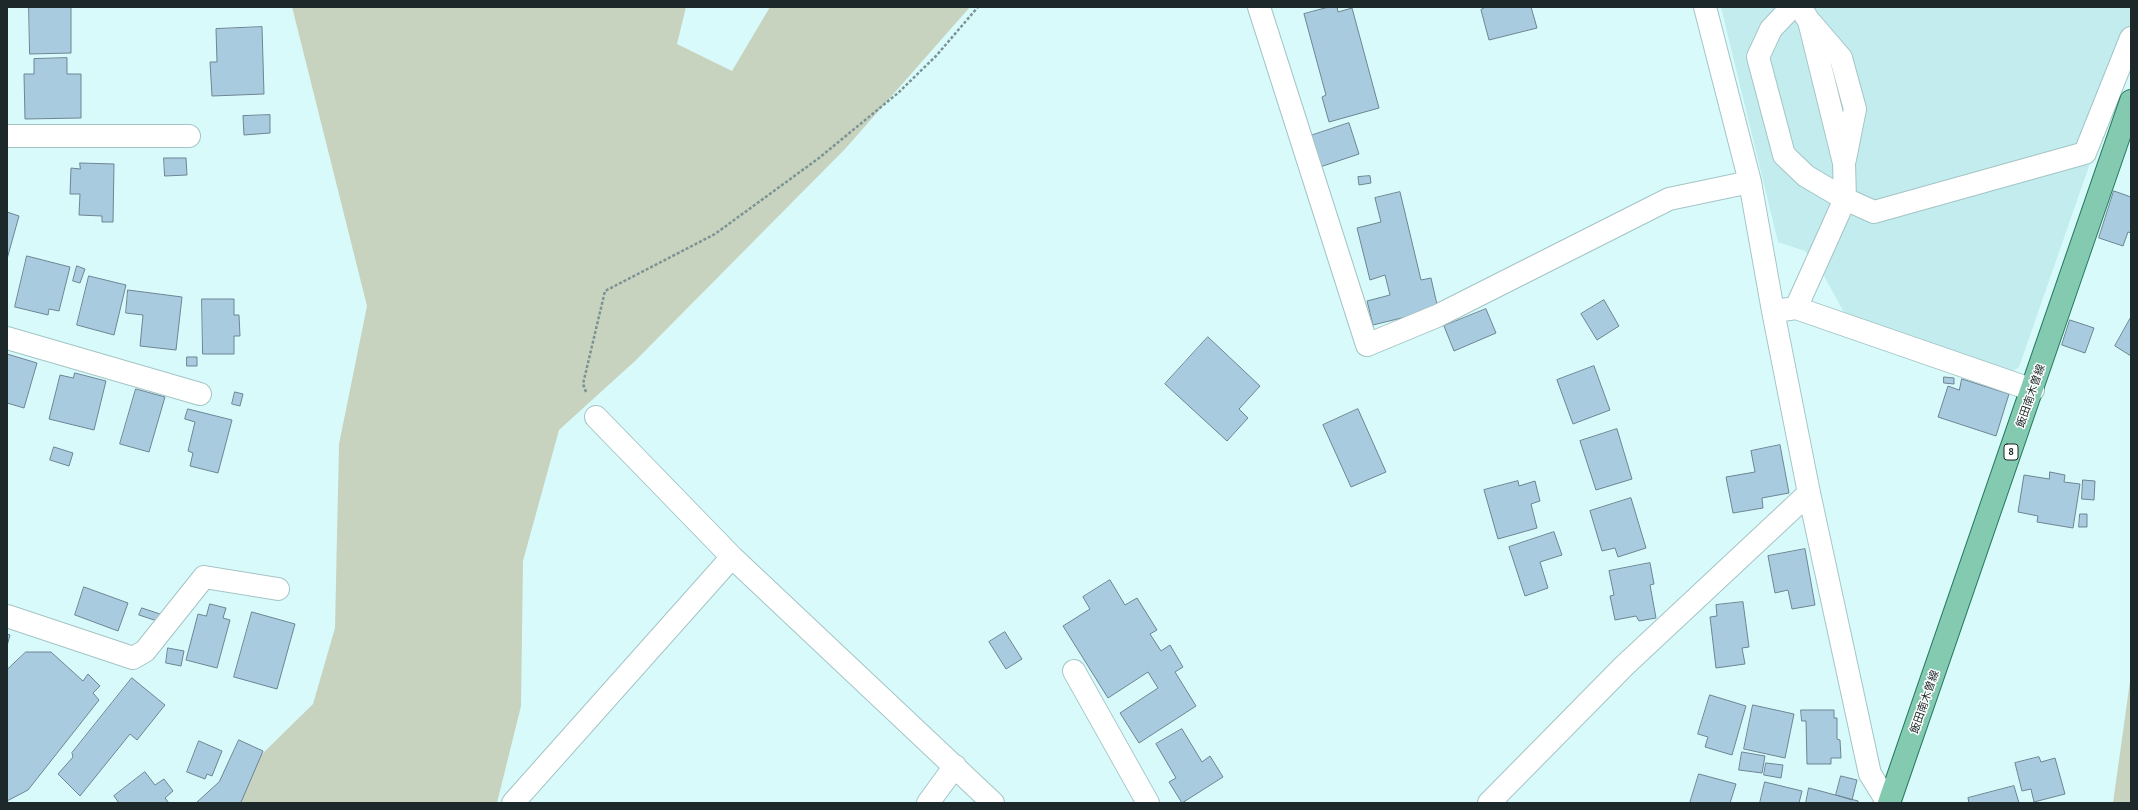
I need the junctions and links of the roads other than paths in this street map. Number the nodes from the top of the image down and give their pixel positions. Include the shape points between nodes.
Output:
1 (1259, 7) edge
2 (1705, 7) edge
3 (1792, 7) edge
4 (1804, 14) edge
5 (2131, 38) edge
6 (2131, 101) edge
7 (7, 136) edge
8 (189, 136) dead end
9 (1750, 182) junction
10 (1845, 199) junction
11 (1796, 308) junction
12 (1773, 311) junction
13 (7, 338) edge
14 (2033, 390) junction
15 (200, 394) dead end
16 (596, 417) road end
17 (1809, 493) junction
18 (732, 556) junction
19 (278, 589) dead end
20 (7, 616) edge
21 (1074, 671) dead end
22 (955, 766) junction
23 (513, 803) edge
24 (928, 803) edge
25 (993, 803) edge
26 (1148, 803) edge
27 (1489, 803) edge
28 (1889, 803) edge

1 - 9 street via 1367,345 1437,316 1669,199
2 - 9 street
3 - 10 street via 1771,29 1758,57 1784,155 1806,176
4 - 10 street via 1841,58 1855,109 1844,163
5 - 10 street via 2085,153 1874,212
6 - 14 main road, 飯田南木曽線 / 8
7 - 8 street
9 - 12 street
10 - 11 street
11 - 12 street
11 - 14 street
12 - 17 street
13 - 15 street
14 - 28 main road, 飯田南木曽線 / 8
16 - 18 street
17 - 27 street via 1624,666
17 - 28 street via 1870,774
18 - 22 street
18 - 23 street
19 - 20 street via 204,577 145,651 133,658
21 - 26 street
22 - 24 street
22 - 25 street

